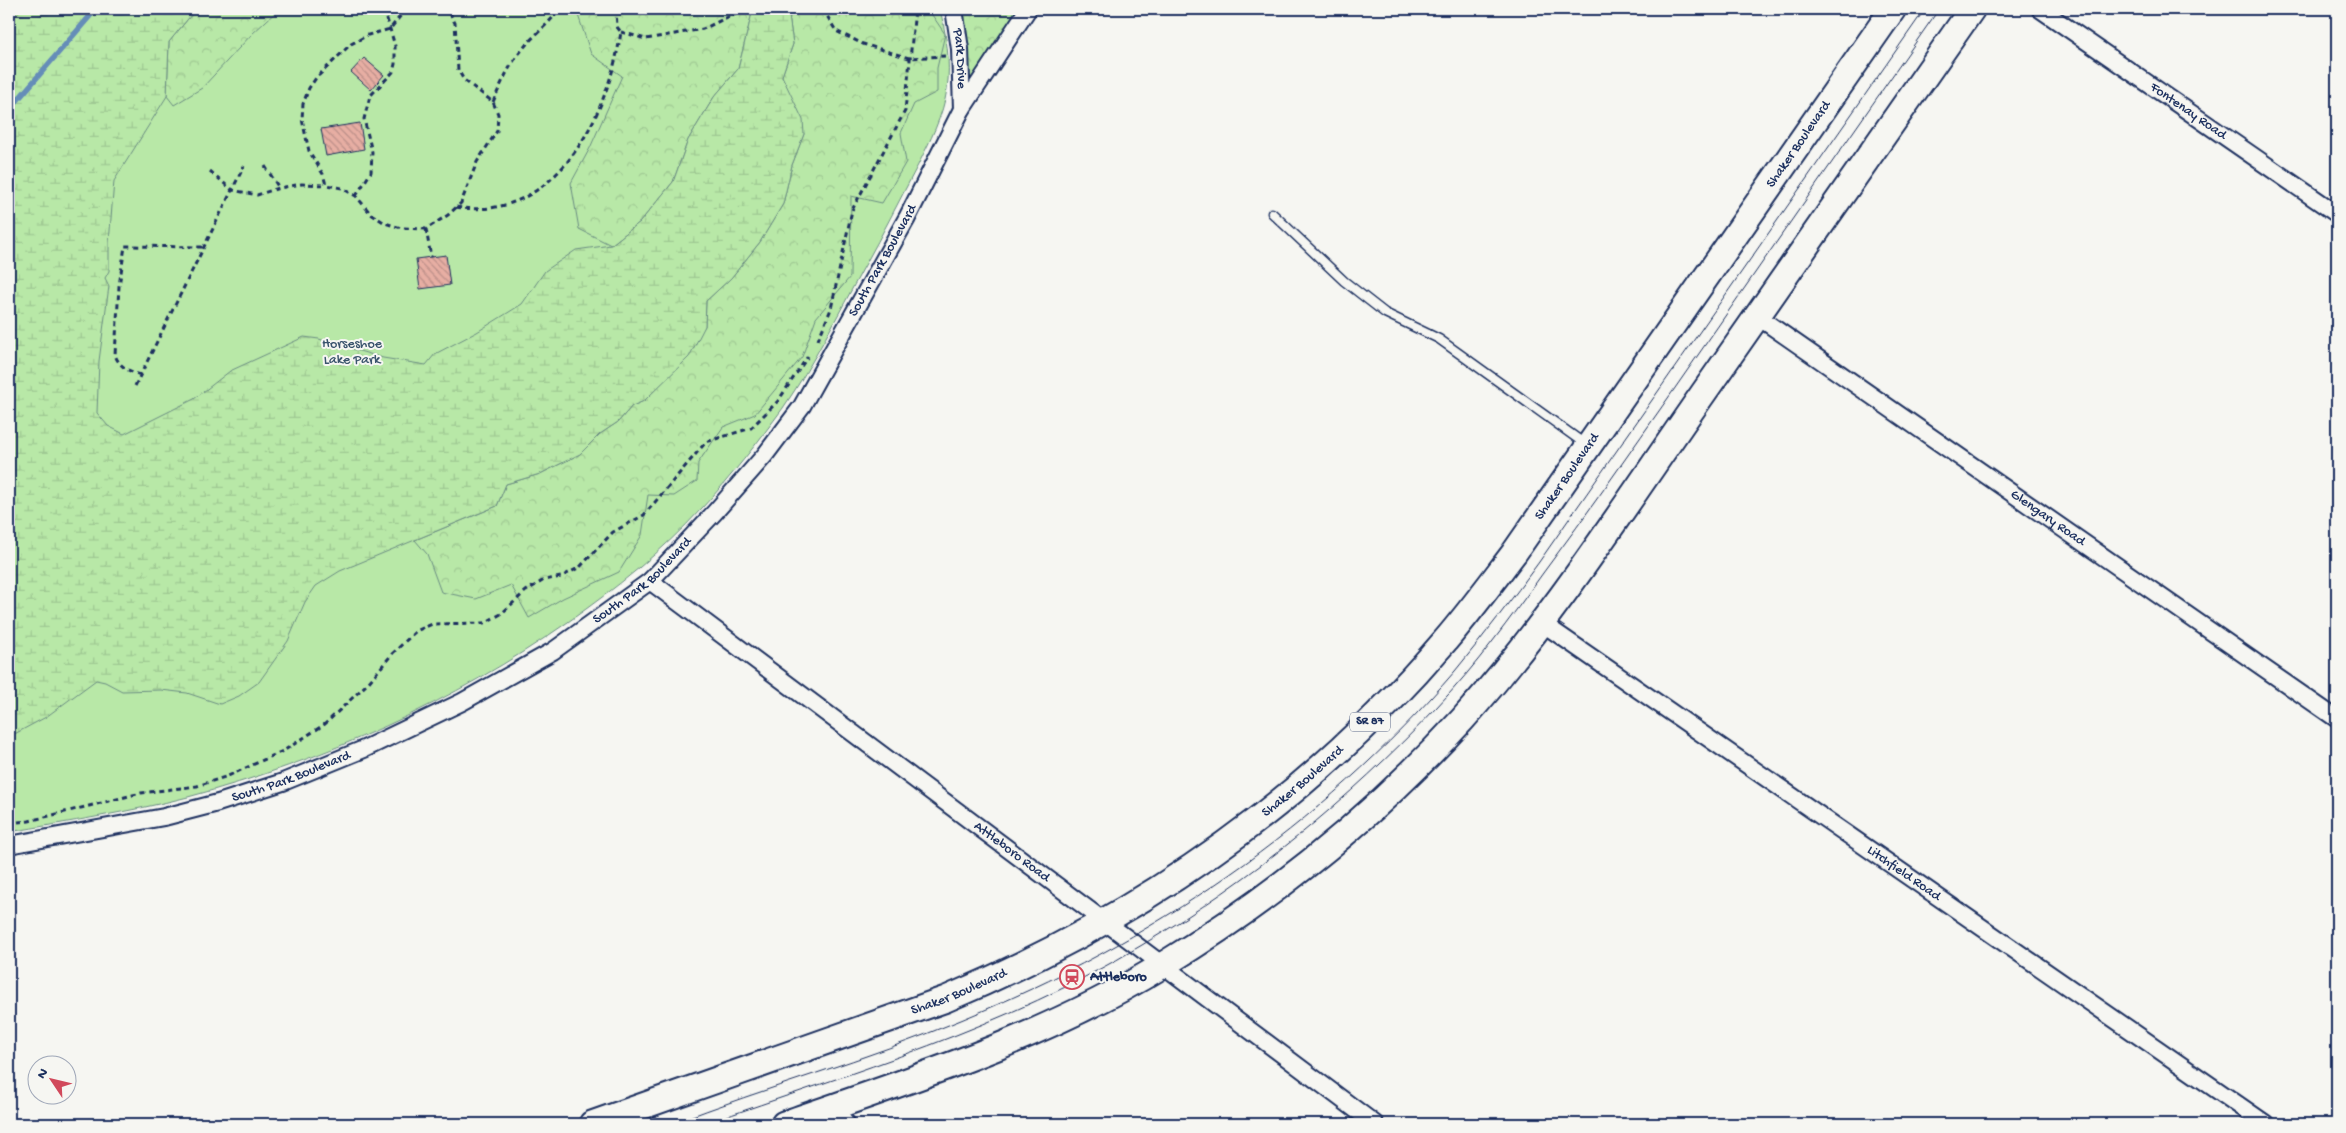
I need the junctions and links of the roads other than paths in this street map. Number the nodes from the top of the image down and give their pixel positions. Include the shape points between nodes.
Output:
1 (954, 9) edge
2 (1028, 9) edge
3 (1893, 9) edge
4 (1972, 9) edge
5 (2040, 9) edge
6 (962, 109) junction
7 (1272, 213) dead end
8 (2337, 214) edge
9 (1757, 316) junction
10 (1588, 446) junction
11 (650, 581) junction
12 (1542, 623) junction
13 (2337, 720) edge
14 (9, 845) edge
15 (1103, 922) junction
16 (1162, 965) junction
17 (839, 1116) edge
18 (592, 1124) edge
19 (784, 1124) edge
20 (1375, 1124) edge
21 (2266, 1124) edge

1 - 6 street, Park Drive via 961,55
2 - 6 street, South Park Boulevard
3 - 10 main road, Shaker Boulevard / SR 87
4 - 9 main road
5 - 8 street, Fontenay Road
6 - 11 street, South Park Boulevard via 907,218 802,406 727,499
7 - 10 lane via 1344,281 1385,312 1439,339
9 - 12 main road
9 - 13 street, Glengary Road
10 - 15 main road, Shaker Boulevard / SR 87 via 1469,612 1362,730 1234,839
11 - 14 street, South Park Boulevard via 553,651 462,702 364,749 283,782 218,803
11 - 15 street, Attleboro Road
12 - 16 main road via 1462,719 1362,818 1283,882
12 - 21 street, Litchfield Road
15 - 16 street, Attleboro Road
15 - 18 main road, Shaker Boulevard / SR 87 via 1004,974 946,999
16 - 17 main road via 1107,996 997,1048
16 - 20 street, Attleboro Road
17 - 19 main road

